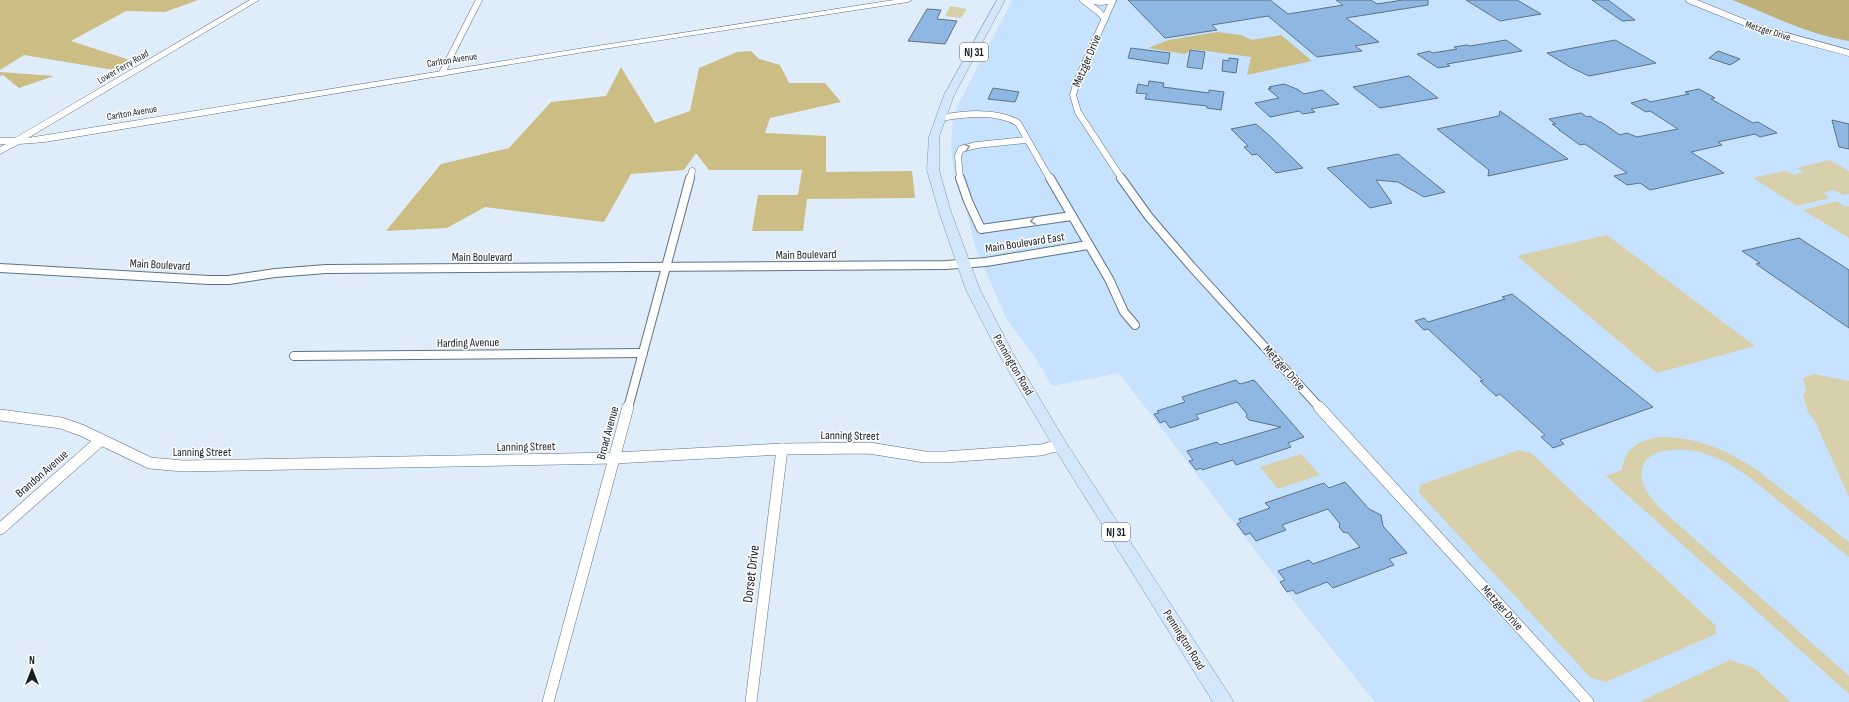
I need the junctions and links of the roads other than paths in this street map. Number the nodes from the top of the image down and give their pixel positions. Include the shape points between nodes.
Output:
1 (255, 0) edge
2 (479, 0) edge
3 (908, 0) edge
4 (1001, 0) edge
5 (1084, 0) edge
6 (1113, 0) edge
7 (1689, 0) edge
8 (1105, 19) junction
9 (1849, 53) edge
10 (442, 73) junction
11 (945, 105) junction
12 (977, 115) junction
13 (940, 118) junction
14 (1026, 140) junction
15 (0, 141) edge
16 (16, 142) junction
17 (0, 151) edge
18 (692, 171) dead end
19 (1072, 216) junction
20 (1088, 245) junction
21 (966, 265) junction
22 (0, 268) edge
23 (666, 268) junction
24 (1135, 325) dead end
25 (643, 353) junction
26 (294, 356) dead end
27 (0, 415) edge
28 (101, 440) junction
29 (1060, 445) junction
30 (782, 449) junction
31 (615, 458) junction
32 (0, 529) edge
33 (548, 702) edge
34 (751, 702) edge
35 (1224, 702) edge
36 (1588, 702) edge

1 - 16 street, Lower Ferry Road
2 - 10 street
3 - 10 street, Carlton Avenue via 701,30
4 - 11 main road, Pennington Road / NJ 31
5 - 6 street
5 - 8 street
6 - 8 street, Metzger Drive
7 - 9 street, Metzger Drive via 1758,28
8 - 36 street, Metzger Drive via 1077,81 1073,100 1078,112 1122,179 1151,219 1191,266
10 - 16 street, Carlton Avenue
11 - 12 street
11 - 13 main road, Pennington Road / NJ 31
12 - 13 street
12 - 14 street via 1015,120
13 - 21 main road, Pennington Road / NJ 31 via 934,137 933,170 945,212
14 - 19 street, Main Boulevard East
19 -> 14 street, Main Boulevard East via 981,228 973,215 962,184 958,156 961,149
15 - 16 street, Carlton Avenue
16 - 17 street, Lower Ferry Road
18 - 23 street, Broad Avenue
19 - 20 street, Main Boulevard East
20 - 21 street, Main Boulevard East
20 - 24 street, Main Boulevard East via 1109,279 1124,312
21 - 23 street, Main Boulevard
21 - 29 main road, Pennington Road / NJ 31 via 974,290 1008,358
22 - 23 street, Main Boulevard via 209,280 326,269
23 - 25 street, Broad Avenue
25 - 26 street, Harding Avenue
25 - 31 street, Broad Avenue
27 - 28 street, Lanning Street via 61,423
28 - 31 street, Lanning Street via 137,458 166,466
28 - 32 street, Brandon Avenue
29 - 30 street, Lanning Street via 1041,450 944,457 925,457 869,448
29 - 35 main road, Pennington Road / NJ 31
30 - 31 street, Lanning Street
30 - 34 street, Dorset Drive
31 - 33 street, Broad Avenue

